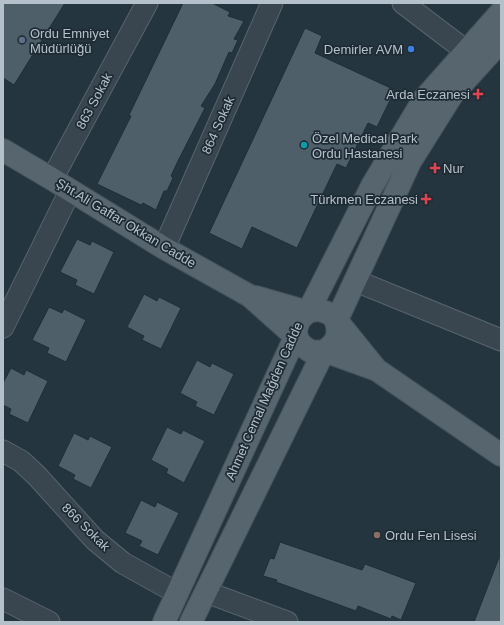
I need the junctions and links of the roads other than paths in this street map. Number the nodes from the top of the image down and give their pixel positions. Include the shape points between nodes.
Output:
1 (147, 3) edge
2 (272, 3) edge
3 (403, 3) edge
4 (501, 12) edge
5 (498, 50) edge
6 (466, 51) junction
7 (3, 150) edge
8 (52, 179) junction
9 (70, 191) junction
10 (164, 248) junction
11 (356, 281) junction
12 (250, 296) junction
13 (308, 312) junction
14 (336, 322) junction
15 (3, 327) edge
16 (296, 335) junction
17 (500, 338) edge
18 (324, 351) junction
19 (377, 370) junction
20 (3, 451) edge
21 (501, 455) edge
22 (206, 592) junction
23 (177, 593) junction
24 (3, 599) edge
25 (50, 622) edge
26 (164, 622) edge
27 (191, 622) edge
28 (287, 622) edge

1 - 8 street, 863 Sokak
2 - 10 street, 864 Sokak
3 - 6 street
4 - 6 main road, Ahmet Cemal Mağden Cadde
5 - 11 main road via 452,95 410,162
6 - 13 main road, Ahmet Cemal Mağden Cadde via 424,99 372,186
7 - 8 main road, Şht.Ali Gaffar Okkan Cadde
8 - 9 main road, Şht.Ali Gaffar Okkan Cadde
9 - 10 main road, Şht.Ali Gaffar Okkan Cadde
9 - 15 street
10 - 12 main road, Şht.Ali Gaffar Okkan Cadde
11 - 14 main road
11 - 17 street
12 - 13 main road, Şht.Ali Gaffar Okkan Cadde
12 - 16 main road, Şht.Ali Gaffar Okkan Cadde
13 - 14 main road, Şht.Ali Gaffar Okkan Cadde via 321,310 332,316
13 - 16 main road, Ahmet Cemal Mağden Cadde via 298,322
14 - 18 main road via 338,335 335,342
14 - 19 main road, Şht.Ali Gaffar Okkan Cadde
16 - 18 main road, Şht.Ali Gaffar Okkan Cadde via 299,342 310,351
16 - 23 main road, Ahmet Cemal Mağden Cadde
18 - 19 main road, Şht.Ali Gaffar Okkan Cadde
18 - 22 main road
19 - 21 main road, Şht.Ali Gaffar Okkan Cadde
20 - 23 street, 866 Sokak via 21,461 37,476 95,540 123,562
22 - 27 main road
22 - 28 street
23 - 26 main road, Ahmet Cemal Mağden Cadde
24 - 25 street

